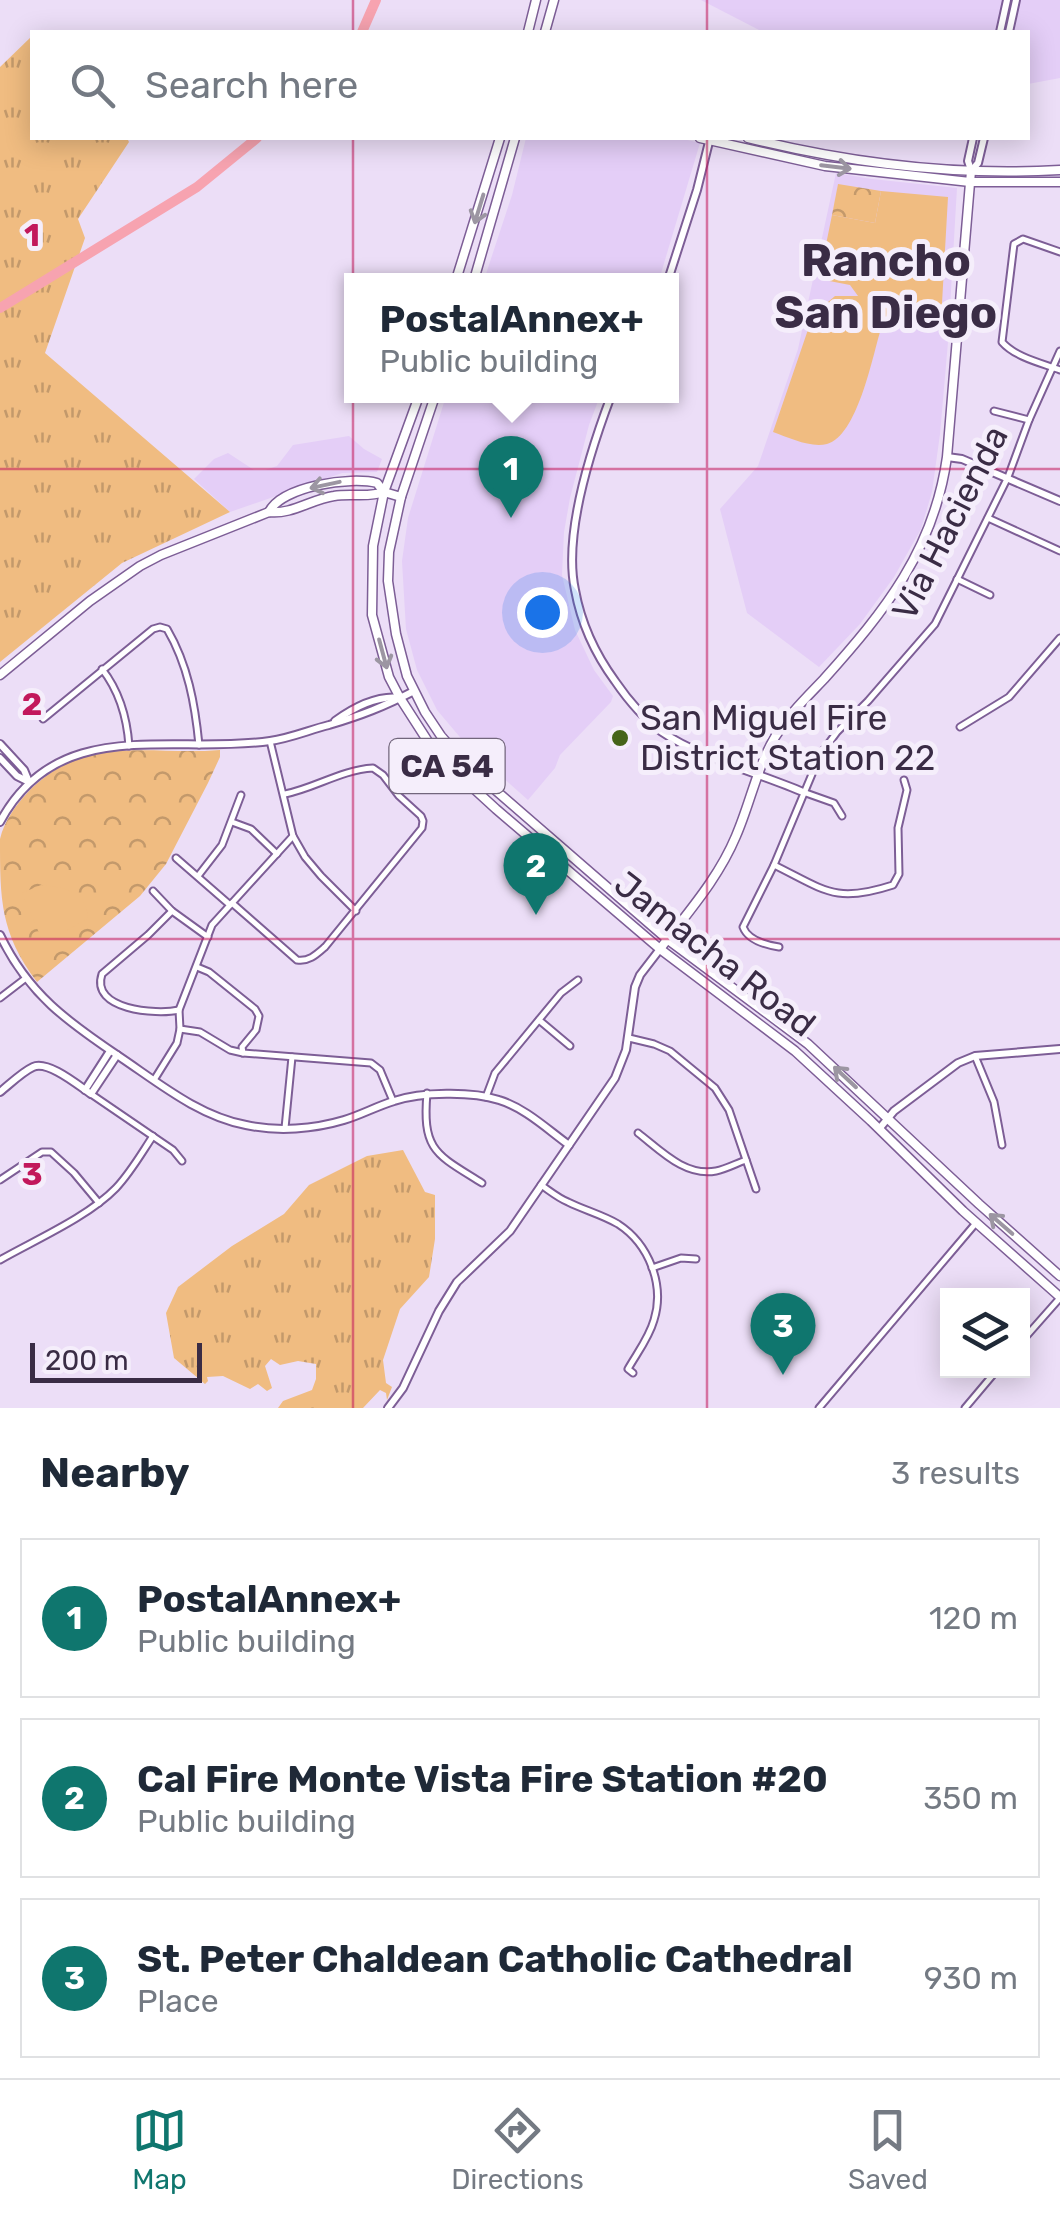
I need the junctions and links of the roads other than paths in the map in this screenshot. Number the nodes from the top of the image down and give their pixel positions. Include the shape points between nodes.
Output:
1 (536, 0) edge
2 (554, 0) edge
3 (1007, 0) edge
4 (1016, 0) edge
5 (528, 30) edge
6 (546, 30) edge
7 (1000, 30) edge
8 (1008, 30) edge
9 (499, 140) edge
10 (515, 140) edge
11 (707, 140) edge
12 (715, 140) edge
13 (756, 140) edge
14 (973, 140) edge
15 (984, 140) edge
16 (1060, 170) edge
17 (971, 171) junction
18 (970, 182) junction
19 (1060, 182) edge
20 (1060, 252) edge
21 (458, 273) edge
22 (476, 273) edge
23 (670, 273) edge
24 (1060, 352) edge
25 (1057, 369) edge
26 (416, 403) edge
27 (433, 403) edge
28 (608, 403) edge
29 (994, 411) dead end
30 (1030, 420) junction
31 (948, 457) junction
32 (1008, 477) junction
33 (384, 492) junction
34 (401, 498) junction
35 (1060, 501) edge
36 (988, 518) junction
37 (1060, 551) edge
38 (957, 579) junction
39 (990, 595) dead end
40 (1060, 638) edge
41 (102, 669) junction
42 (0, 675) edge
43 (414, 691) junction
44 (400, 698) junction
45 (43, 719) dead end
46 (960, 727) dead end
47 (270, 741) junction
48 (0, 744) edge
49 (199, 744) junction
50 (129, 746) junction
51 (0, 758) edge
52 (758, 773) junction
53 (904, 780) dead end
54 (29, 782) junction
55 (804, 792) junction
56 (284, 794) junction
57 (241, 795) dead end
58 (842, 816) dead end
59 (0, 822) edge
60 (232, 822) junction
61 (293, 836) junction
62 (277, 854) junction
63 (176, 858) dead end
64 (774, 865) junction
65 (198, 876) junction
66 (152, 891) dead end
67 (231, 904) junction
68 (172, 911) junction
69 (356, 911) junction
70 (0, 934) edge
71 (208, 937) junction
72 (667, 939) junction
73 (778, 947) dead end
74 (660, 949) junction
75 (196, 967) junction
76 (26, 978) junction
77 (578, 980) dead end
78 (0, 998) edge
79 (179, 1010) junction
80 (539, 1020) junction
81 (180, 1029) junction
82 (628, 1038) junction
83 (570, 1046) dead end
84 (1060, 1049) edge
85 (114, 1053) junction
86 (243, 1054) junction
87 (975, 1056) junction
88 (292, 1057) junction
89 (154, 1080) junction
90 (0, 1092) edge
91 (88, 1092) junction
92 (427, 1094) junction
93 (486, 1097) junction
94 (393, 1101) junction
95 (887, 1118) junction
96 (285, 1128) junction
97 (879, 1128) junction
98 (638, 1133) dead end
99 (153, 1136) junction
100 (569, 1144) junction
101 (1002, 1144) dead end
102 (746, 1160) junction
103 (182, 1161) dead end
104 (0, 1180) edge
105 (482, 1182) dead end
106 (541, 1186) junction
107 (756, 1189) dead end
108 (99, 1203) junction
109 (976, 1223) junction
110 (696, 1259) dead end
111 (0, 1260) edge
112 (652, 1268) junction
113 (1060, 1276) edge
114 (1060, 1297) edge
115 (1030, 1332) edge
116 (632, 1372) dead end
117 (990, 1378) edge
118 (388, 1408) edge
119 (819, 1408) edge
120 (965, 1408) edge

1 - 5 main road
2 - 6 main road
3 - 7 street
4 - 8 street
9 -> 21 main road
10 - 22 main road
11 - 23 street
12 -> 18 main road via 825,166
13 - 17 main road
14 - 17 street
15 - 17 street
16 - 17 main road
17 - 18 main road
18 - 19 main road
18 - 31 main road
20 - 25 street via 1023,238 1014,244 1002,342
24 - 25 street, Via Hacienda
25 - 30 street, Via Hacienda
26 - 33 main road, Jamacha Road / CA 54
27 - 34 main road, Jamacha Road / CA 54
28 - 52 street via 590,452 572,558 584,623 598,657 645,717 705,754
29 - 30 street
30 - 32 street, Via Hacienda
31 - 32 street
31 - 52 main road via 930,527 902,582 790,713
32 - 35 street
32 - 36 street, Via Hacienda
33 - 34 main road
33 - 42 main road via 364,480 327,484 162,555 90,601
33 -> 44 main road, Jamacha Road / CA 54 via 373,546 372,615
34 - 43 main road, Jamacha Road / CA 54 via 388,581
36 - 37 street
36 - 38 street, Via Hacienda
38 - 39 street
38 - 55 street, Via Hacienda via 935,624 829,741
40 - 46 street via 1004,702
41 - 45 street
41 - 49 street via 153,629 167,629 195,705
41 - 50 street via 122,704
43 - 44 street
43 - 72 main road, Jamacha Road / CA 54 via 454,752
44 - 47 street via 354,719
44 - 74 main road, Jamacha Road / CA 54 via 450,769
47 - 49 street
47 - 56 street
48 - 54 street
49 - 50 street
50 - 54 street via 74,755
51 - 54 street
52 - 55 street
52 - 72 main road via 720,871
53 - 64 street via 893,885 833,894
54 - 59 street
55 - 58 street via 834,803
55 - 64 street, Via Hacienda
56 - 61 street
56 - 69 street via 373,768 421,816 422,828
57 - 60 street
60 - 62 street
60 - 65 street
61 - 62 street
61 - 69 street
62 - 67 street
63 - 65 street
64 - 73 street, Via Hacienda via 743,930
65 - 67 street
66 - 68 street
67 - 69 street via 303,961
67 - 71 street
68 - 71 street
68 - 79 street via 100,981 104,993 124,1006
70 - 76 street
71 - 75 street
72 - 74 main road
95 -> 72 main road, Jamacha Road / CA 54 via 789,1028
74 - 82 street via 635,988
74 - 97 main road, Jamacha Road / CA 54 via 795,1051
75 - 79 street
75 - 86 street via 258,1016
76 - 78 street
76 - 85 street via 49,1005
77 - 80 street
79 - 81 street
80 - 83 street
80 - 93 street via 495,1073
81 - 86 street
81 - 89 street
82 - 100 street via 615,1078
82 - 102 street via 670,1051 715,1088
84 - 87 street
85 - 89 street
85 - 91 street
86 - 88 street
87 - 95 street
87 - 101 street
88 - 94 street via 371,1063
88 - 96 street
89 - 96 street via 231,1121
90 - 91 street via 42,1065
91 - 99 street
92 - 93 street
92 - 94 street
92 - 105 street via 430,1142 445,1160
93 - 100 street via 528,1114
94 - 96 street via 348,1119
95 - 97 street
113 -> 95 main road, Jamacha Road / CA 54
97 - 109 main road, Jamacha Road / CA 54
98 - 102 street via 693,1170 716,1171
99 - 103 street
99 - 108 street
100 - 106 street
102 - 107 street
104 - 108 street via 50,1152
106 - 112 street via 617,1224
106 - 118 street via 510,1231 457,1282
108 - 111 street
109 - 114 main road, Jamacha Road / CA 54
109 - 119 street
110 - 112 street
112 - 116 street via 656,1311
114 - 115 street
117 - 120 street

